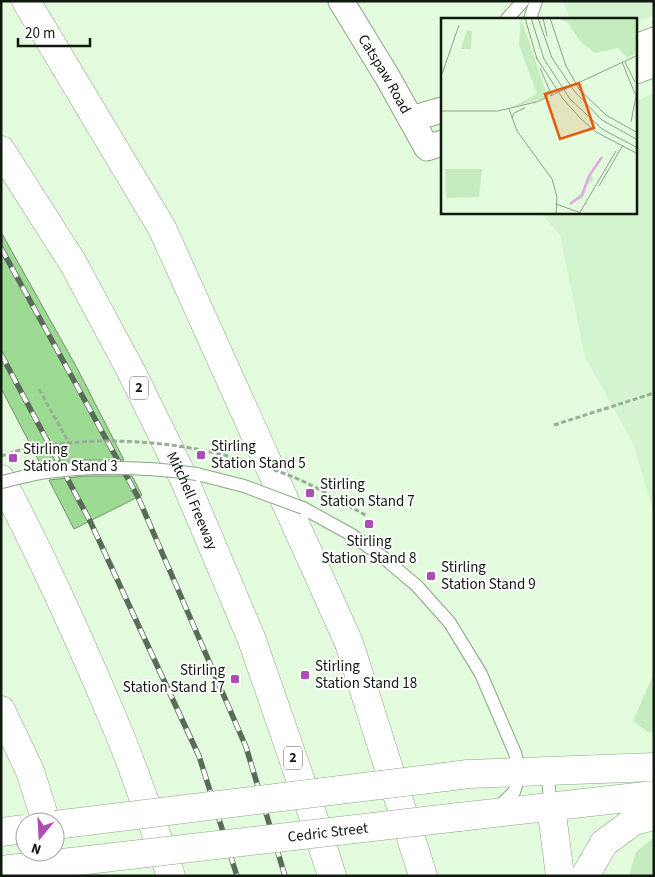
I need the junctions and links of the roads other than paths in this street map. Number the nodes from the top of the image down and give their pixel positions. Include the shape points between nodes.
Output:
1 (26, 1) edge
2 (341, 1) edge
3 (523, 1) edge
4 (536, 1) edge
5 (508, 18) edge
6 (530, 18) edge
7 (654, 40) edge
8 (638, 46) edge
9 (654, 64) edge
10 (638, 70) edge
11 (441, 110) edge
12 (411, 119) junction
13 (435, 145) edge
14 (1, 150) edge
15 (1, 480) edge
16 (1, 710) edge
17 (517, 763) junction
18 (654, 767) edge
19 (548, 772) junction
20 (654, 795) edge
21 (551, 806) junction
22 (43, 812) edge
23 (654, 816) edge
24 (459, 817) junction
25 (65, 824) edge
26 (15, 830) edge
27 (1, 832) edge
28 (59, 862) edge
29 (1, 870) edge
30 (63, 876) edge
31 (171, 876) edge
32 (332, 876) edge
33 (423, 876) edge
34 (560, 876) edge
35 (585, 876) edge

1 - 33 main road via 162,228 349,643
2 - 12 street, Catspaw Road
3 - 5 lane
4 - 6 lane
7 - 8 street
9 - 10 street
11 - 12 street
12 - 13 street, Catspaw Road
14 - 32 main road, Mitchell Freeway / 2 via 73,264 184,479 252,640
15 - 17 lane, bridge via 46,472 116,466 197,474 285,500 352,535 417,586 450,623 481,674
15 - 31 main road via 25,524 120,735
16 - 22 main road via 30,771
17 - 19 main road
17 - 24 lane via 514,792 496,809
17 - 25 main road, bridge via 456,776
18 - 19 main road
19 - 21 lane
20 - 21 main road, Cedric Street
21 - 24 main road, Cedric Street
21 - 34 main road
23 - 35 main road via 634,821 604,843
24 - 29 main road, Cedric Street, bridge
26 - 27 main road, bridge
28 - 30 main road

